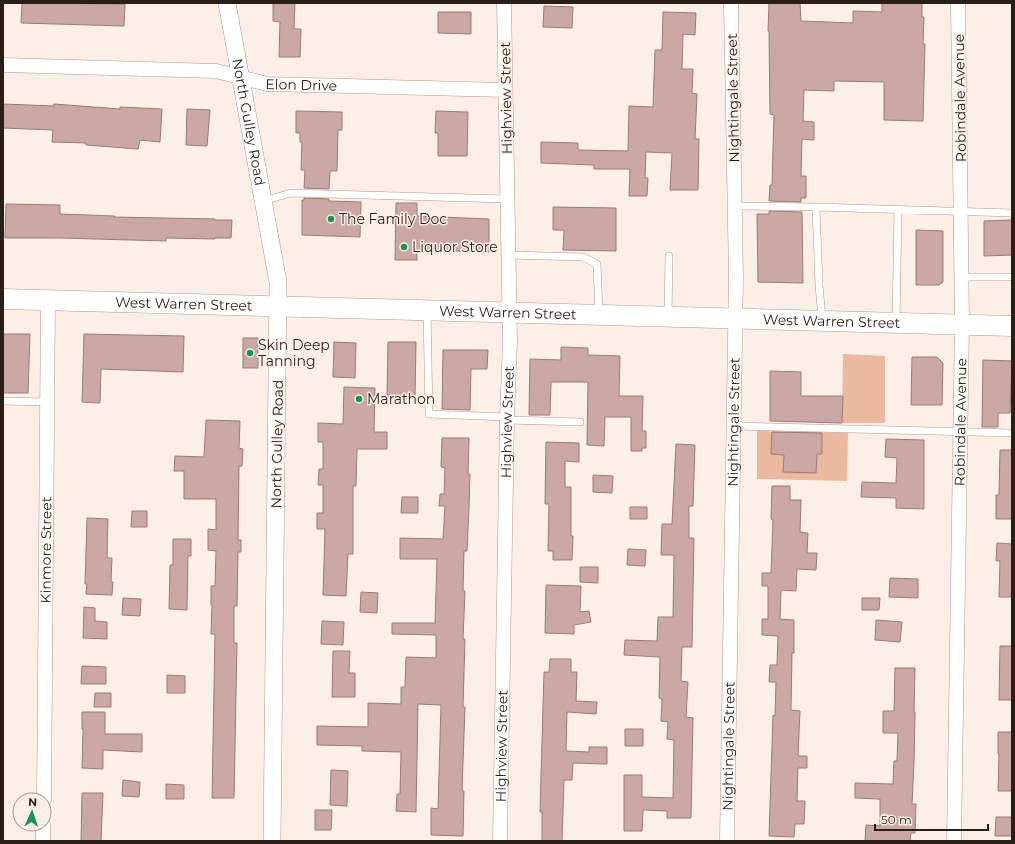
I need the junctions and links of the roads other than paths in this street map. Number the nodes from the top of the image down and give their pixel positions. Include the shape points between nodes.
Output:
1 (227, 3) edge
2 (504, 3) edge
3 (731, 3) edge
4 (958, 3) edge
5 (3, 65) edge
6 (240, 78) junction
7 (505, 90) junction
8 (507, 199) junction
9 (263, 201) junction
10 (734, 206) junction
11 (816, 207) junction
12 (898, 210) junction
13 (961, 213) junction
14 (1012, 213) edge
15 (508, 255) junction
16 (668, 256) dead end
17 (962, 277) junction
18 (1012, 277) edge
19 (3, 299) edge
20 (48, 300) junction
21 (279, 306) junction
22 (427, 310) junction
23 (508, 313) junction
24 (599, 315) junction
25 (668, 316) junction
26 (735, 319) junction
27 (822, 321) junction
28 (896, 323) junction
29 (962, 324) junction
30 (1012, 326) edge
31 (3, 401) edge
32 (48, 402) junction
33 (507, 418) junction
34 (580, 422) dead end
35 (734, 426) junction
36 (960, 432) junction
37 (1012, 433) edge
38 (44, 792) edge
39 (272, 841) edge
40 (500, 841) edge
41 (727, 841) edge
42 (954, 841) edge

1 - 6 street, North Gulley Road
2 - 7 street, Highview Street
3 - 10 street, Nightingale Street
4 - 13 street, Robindale Avenue
5 - 6 street, Elon Drive via 216,71
6 - 7 street, Elon Drive via 265,84
6 - 9 street, North Gulley Road
7 - 8 street, Highview Street
8 - 9 lane via 291,193
8 - 15 street, Highview Street
9 - 21 street, North Gulley Road via 278,282
10 - 11 lane
10 - 26 street, Nightingale Street
11 - 12 lane
11 - 27 lane via 818,285
12 - 13 lane
12 - 28 lane
13 - 14 lane
13 - 17 street, Robindale Avenue
15 - 23 street, Highview Street
15 - 24 lane via 583,257 597,264
16 - 25 lane
17 - 18 lane
17 - 29 street, Robindale Avenue
19 - 20 main road, West Warren Street
20 - 21 main road, West Warren Street
20 - 32 street, Kinmore Street
21 - 22 main road, West Warren Street
21 - 39 street, North Gulley Road
22 - 23 main road, West Warren Street
22 - 33 lane via 429,414
23 - 24 main road, West Warren Street
23 - 33 street, Highview Street via 510,342
24 - 25 main road, West Warren Street
25 - 26 main road, West Warren Street
26 - 27 main road, West Warren Street
26 - 35 street, Nightingale Street
27 - 28 main road, West Warren Street
28 - 29 main road, West Warren Street
29 - 30 main road, West Warren Street
29 - 36 street, Robindale Avenue
31 - 32 lane
32 - 38 street, Kinmore Street
33 - 34 lane
33 - 40 street, Highview Street
35 - 36 lane
35 - 41 street, Nightingale Street
36 - 37 lane
36 - 42 street, Robindale Avenue

